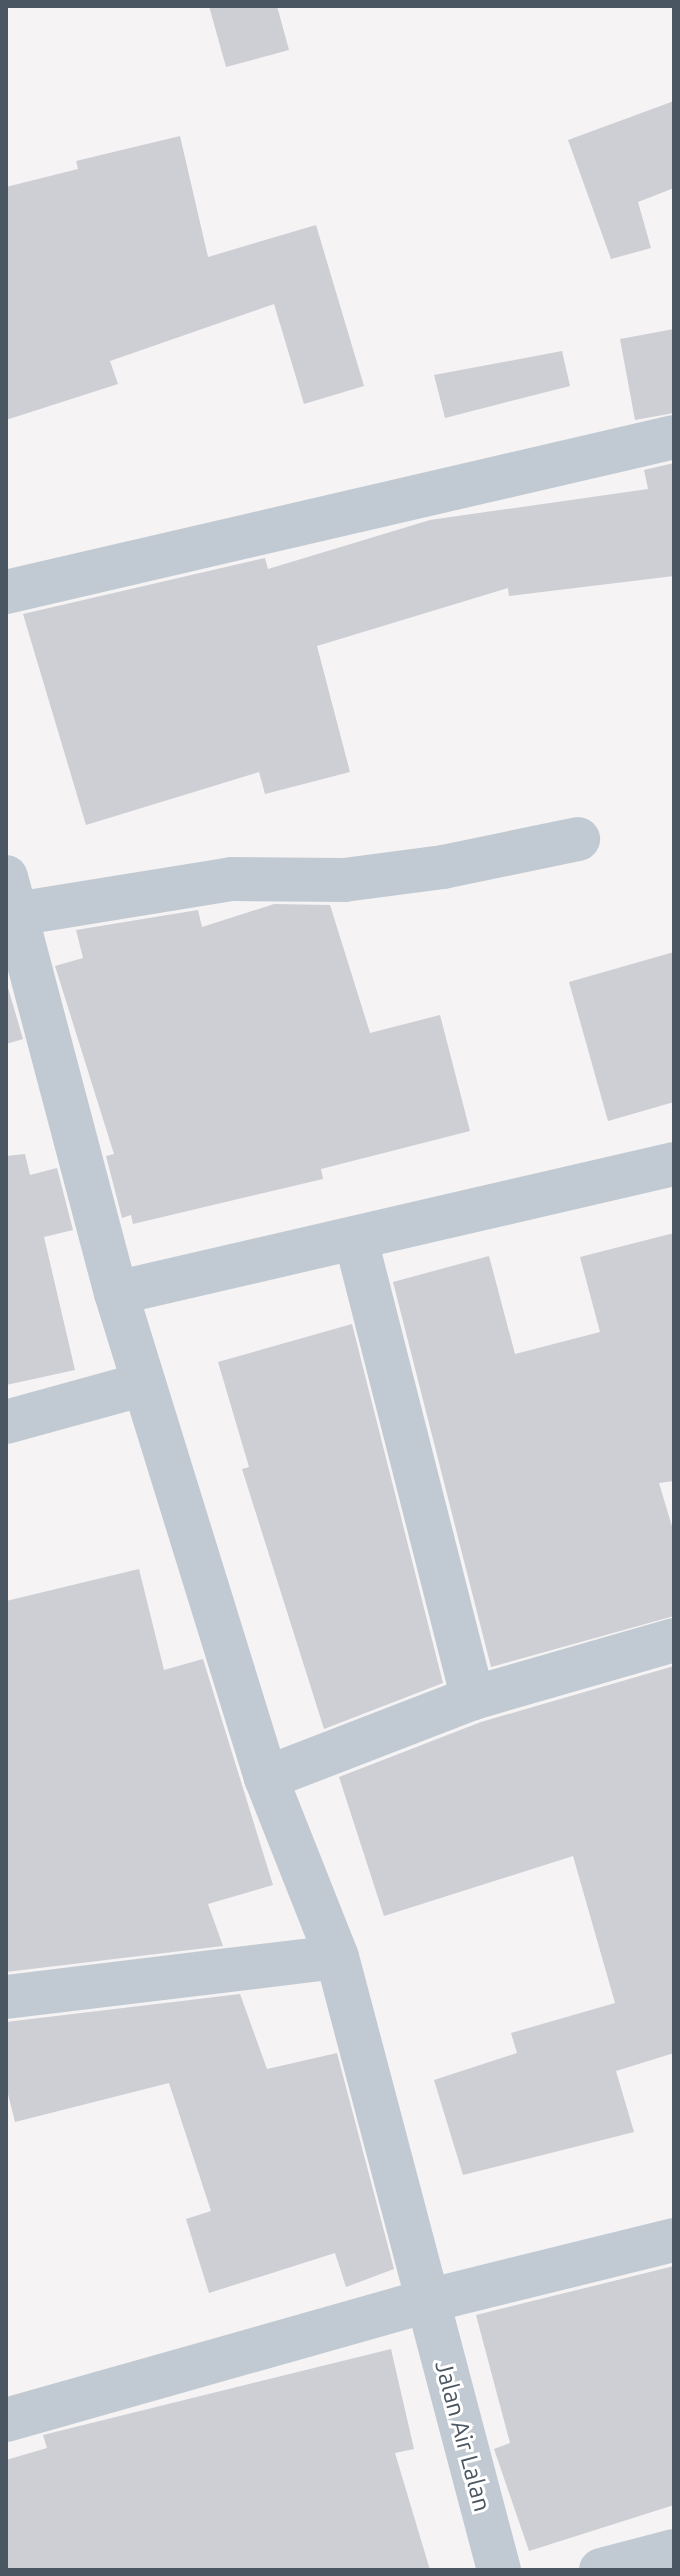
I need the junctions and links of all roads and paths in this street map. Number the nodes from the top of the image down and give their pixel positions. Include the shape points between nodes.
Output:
1 (674, 437) edge
2 (6, 592) edge
3 (578, 839) dead end
4 (11, 896) edge
5 (18, 972) edge
6 (674, 1164) edge
7 (356, 1240) junction
8 (116, 1293) junction
9 (144, 1384) junction
10 (6, 1422) edge
11 (674, 1640) edge
12 (473, 1698) junction
13 (266, 1778) junction
14 (337, 1957) junction
15 (6, 1997) edge
16 (674, 2240) edge
17 (427, 2301) junction
18 (6, 2420) edge
19 (674, 2551) edge
20 (499, 2570) edge
21 (601, 2570) edge

1 - 2 street
3 - 4 street via 443,867 344,880 231,879
4 - 5 street, Jalan Air Lalan
5 - 8 street, Jalan Air Lalan
6 - 7 street
7 - 8 street
7 - 12 street
8 - 9 street, Jalan Air Lalan
9 - 10 street
9 - 13 street, Jalan Air Lalan
11 - 12 street
12 - 13 street
13 - 14 street, Jalan Air Lalan
14 - 15 street
14 - 17 street, Jalan Air Lalan
16 - 17 street
17 - 18 street
17 - 20 street, Jalan Air Lalan
19 - 21 street

